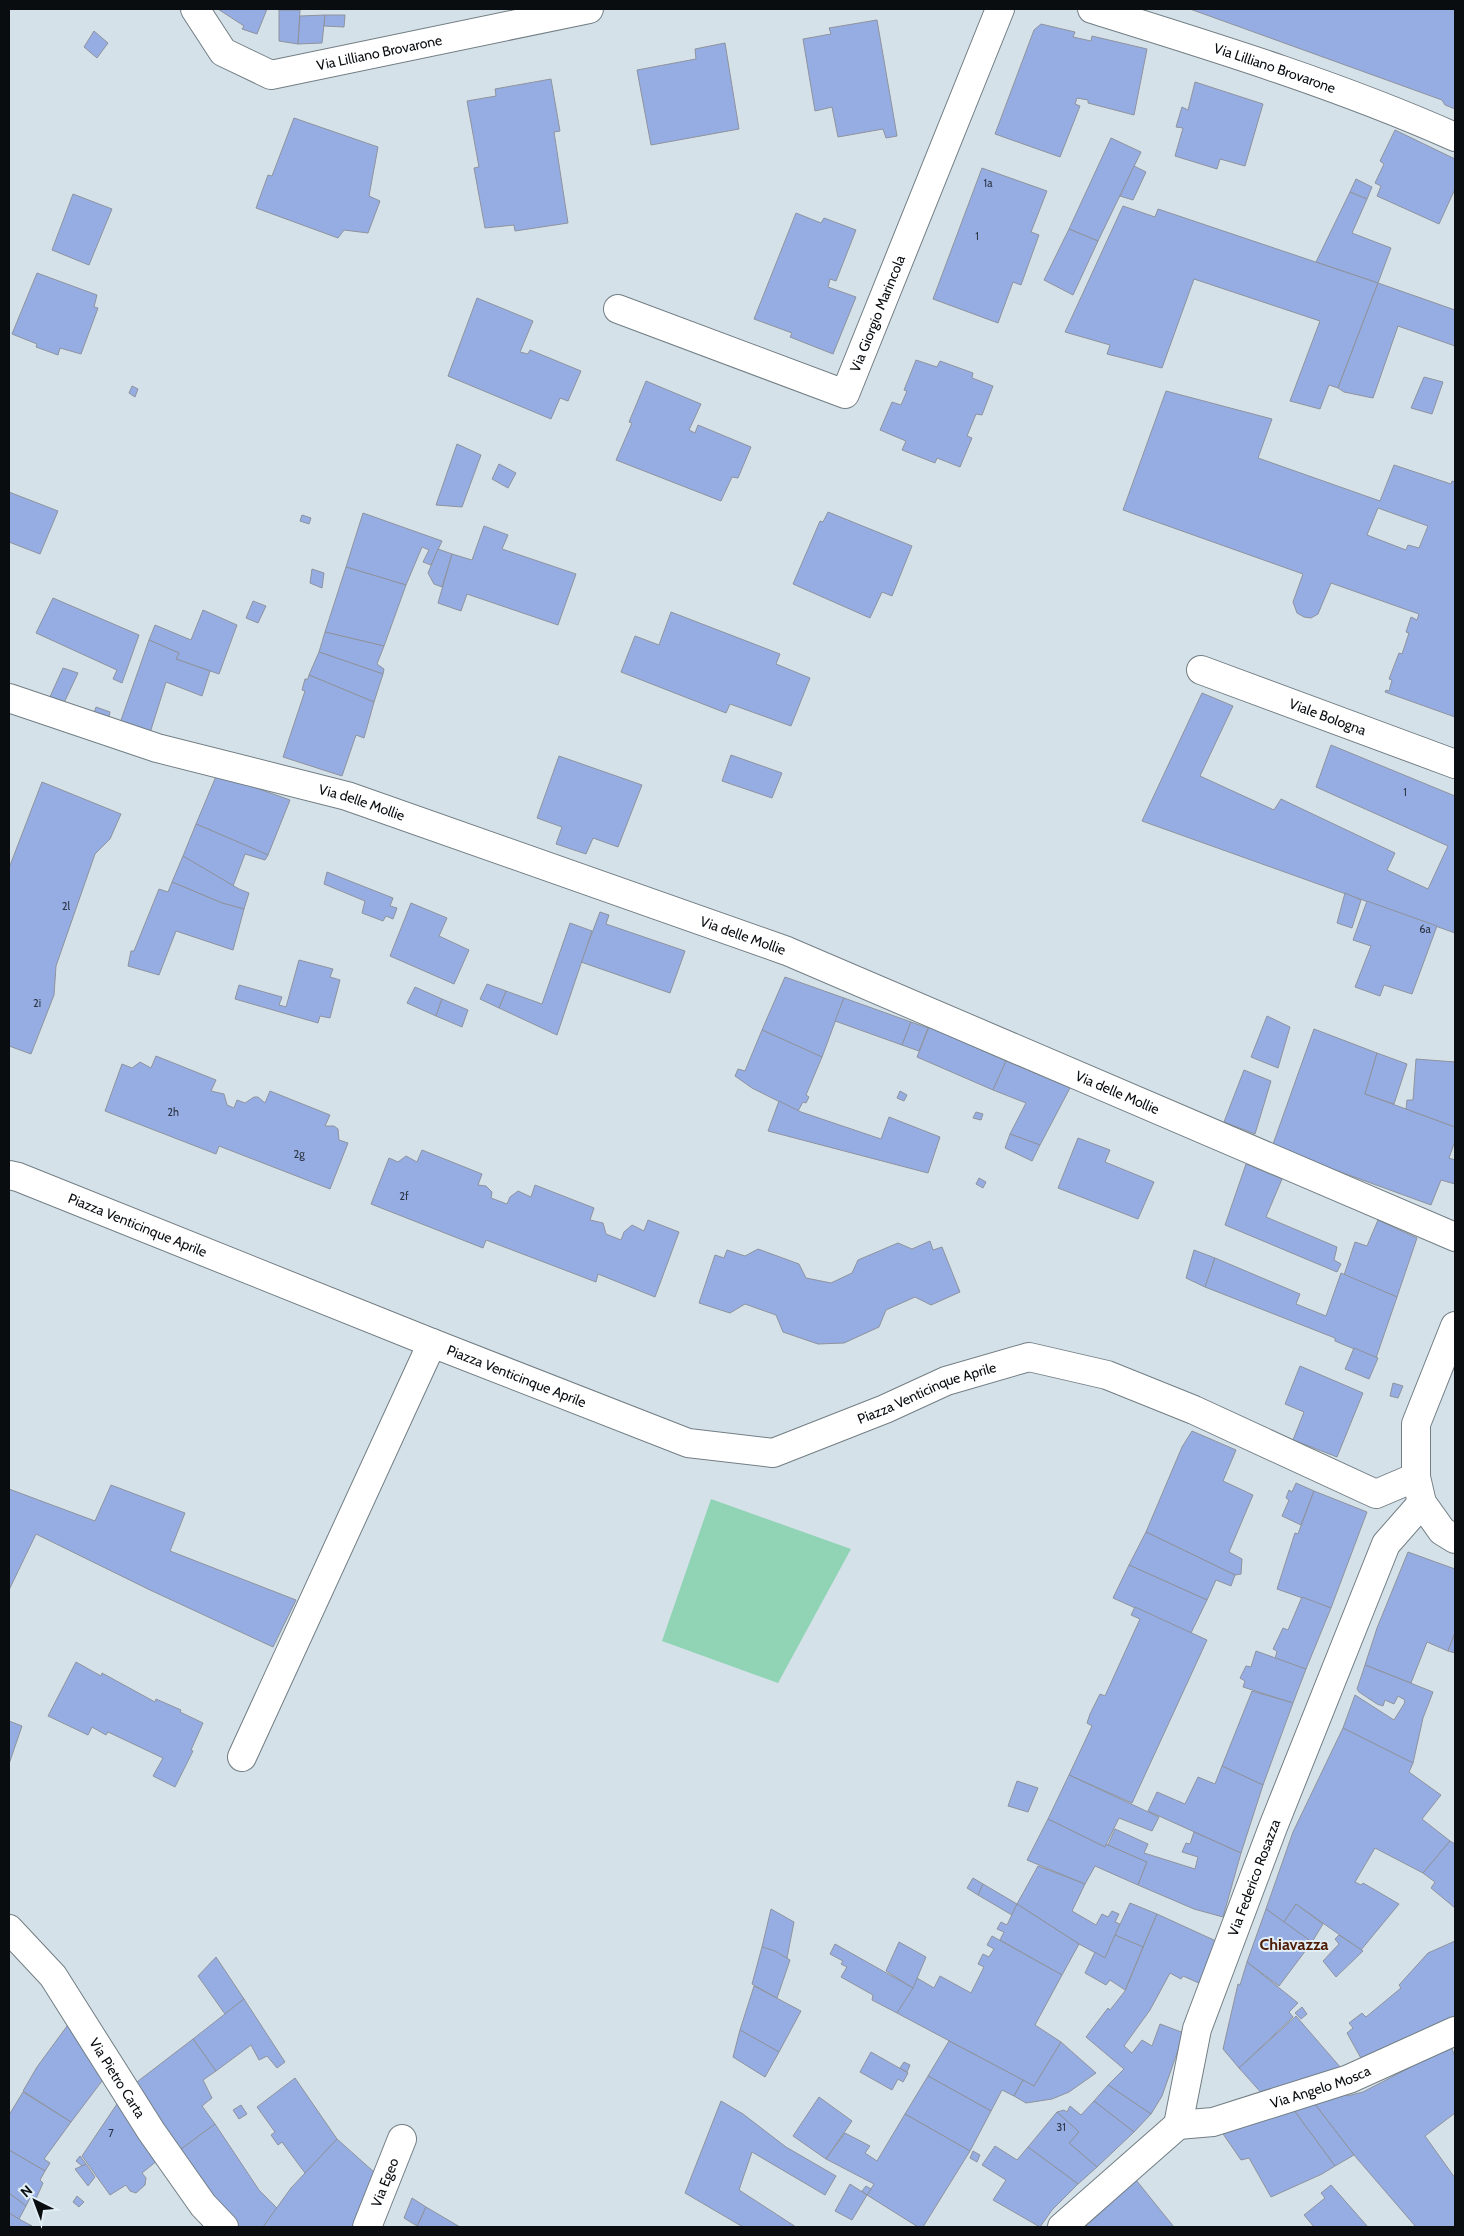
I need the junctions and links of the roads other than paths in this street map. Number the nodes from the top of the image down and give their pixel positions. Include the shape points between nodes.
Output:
1 (195, 9) edge
2 (590, 9) edge
3 (1000, 9) edge
4 (1092, 9) edge
5 (1455, 137) edge
6 (618, 309) dead end
7 (1201, 670) dead end
8 (9, 698) edge
9 (1455, 764) edge
10 (9, 1175) edge
11 (1455, 1237) edge
12 (1455, 1326) edge
13 (432, 1343) junction
14 (1416, 1477) junction
15 (1422, 1503) junction
16 (1455, 1539) edge
17 (242, 1757) dead end
18 (9, 1929) edge
19 (1455, 2031) edge
20 (1178, 2125) junction
21 (402, 2140) dead end
22 (224, 2227) edge
23 (368, 2227) edge
24 (1062, 2227) edge

1 - 2 street, Via Lilliano Brovarone via 223,52 271,75
3 - 6 street, Via Giorgio Marincola via 845,394
4 - 5 street, Via Lilliano Brovarone via 1392,108
7 - 9 street, Viale Bologna
8 - 11 street, Via delle Mollie via 157,748 347,796 787,951
10 - 13 street, Piazza Venticinque Aprile
12 - 14 street via 1416,1424
13 - 14 street, Piazza Venticinque Aprile via 688,1443 773,1453 946,1381 1029,1357 1108,1375 1194,1410 1376,1494
13 - 17 street, Piazza Venticinque Aprile
14 - 15 street
15 - 16 street via 1442,1531
15 - 20 street, Via Federico Rosazza via 1386,1544 1273,1827 1197,2029
18 - 22 street, Via Pietro Carta via 53,1976 152,2131 203,2205
19 - 20 street, Via Angelo Mosca via 1350,2079 1213,2122
20 - 24 street
21 - 23 street, Via Egeo

